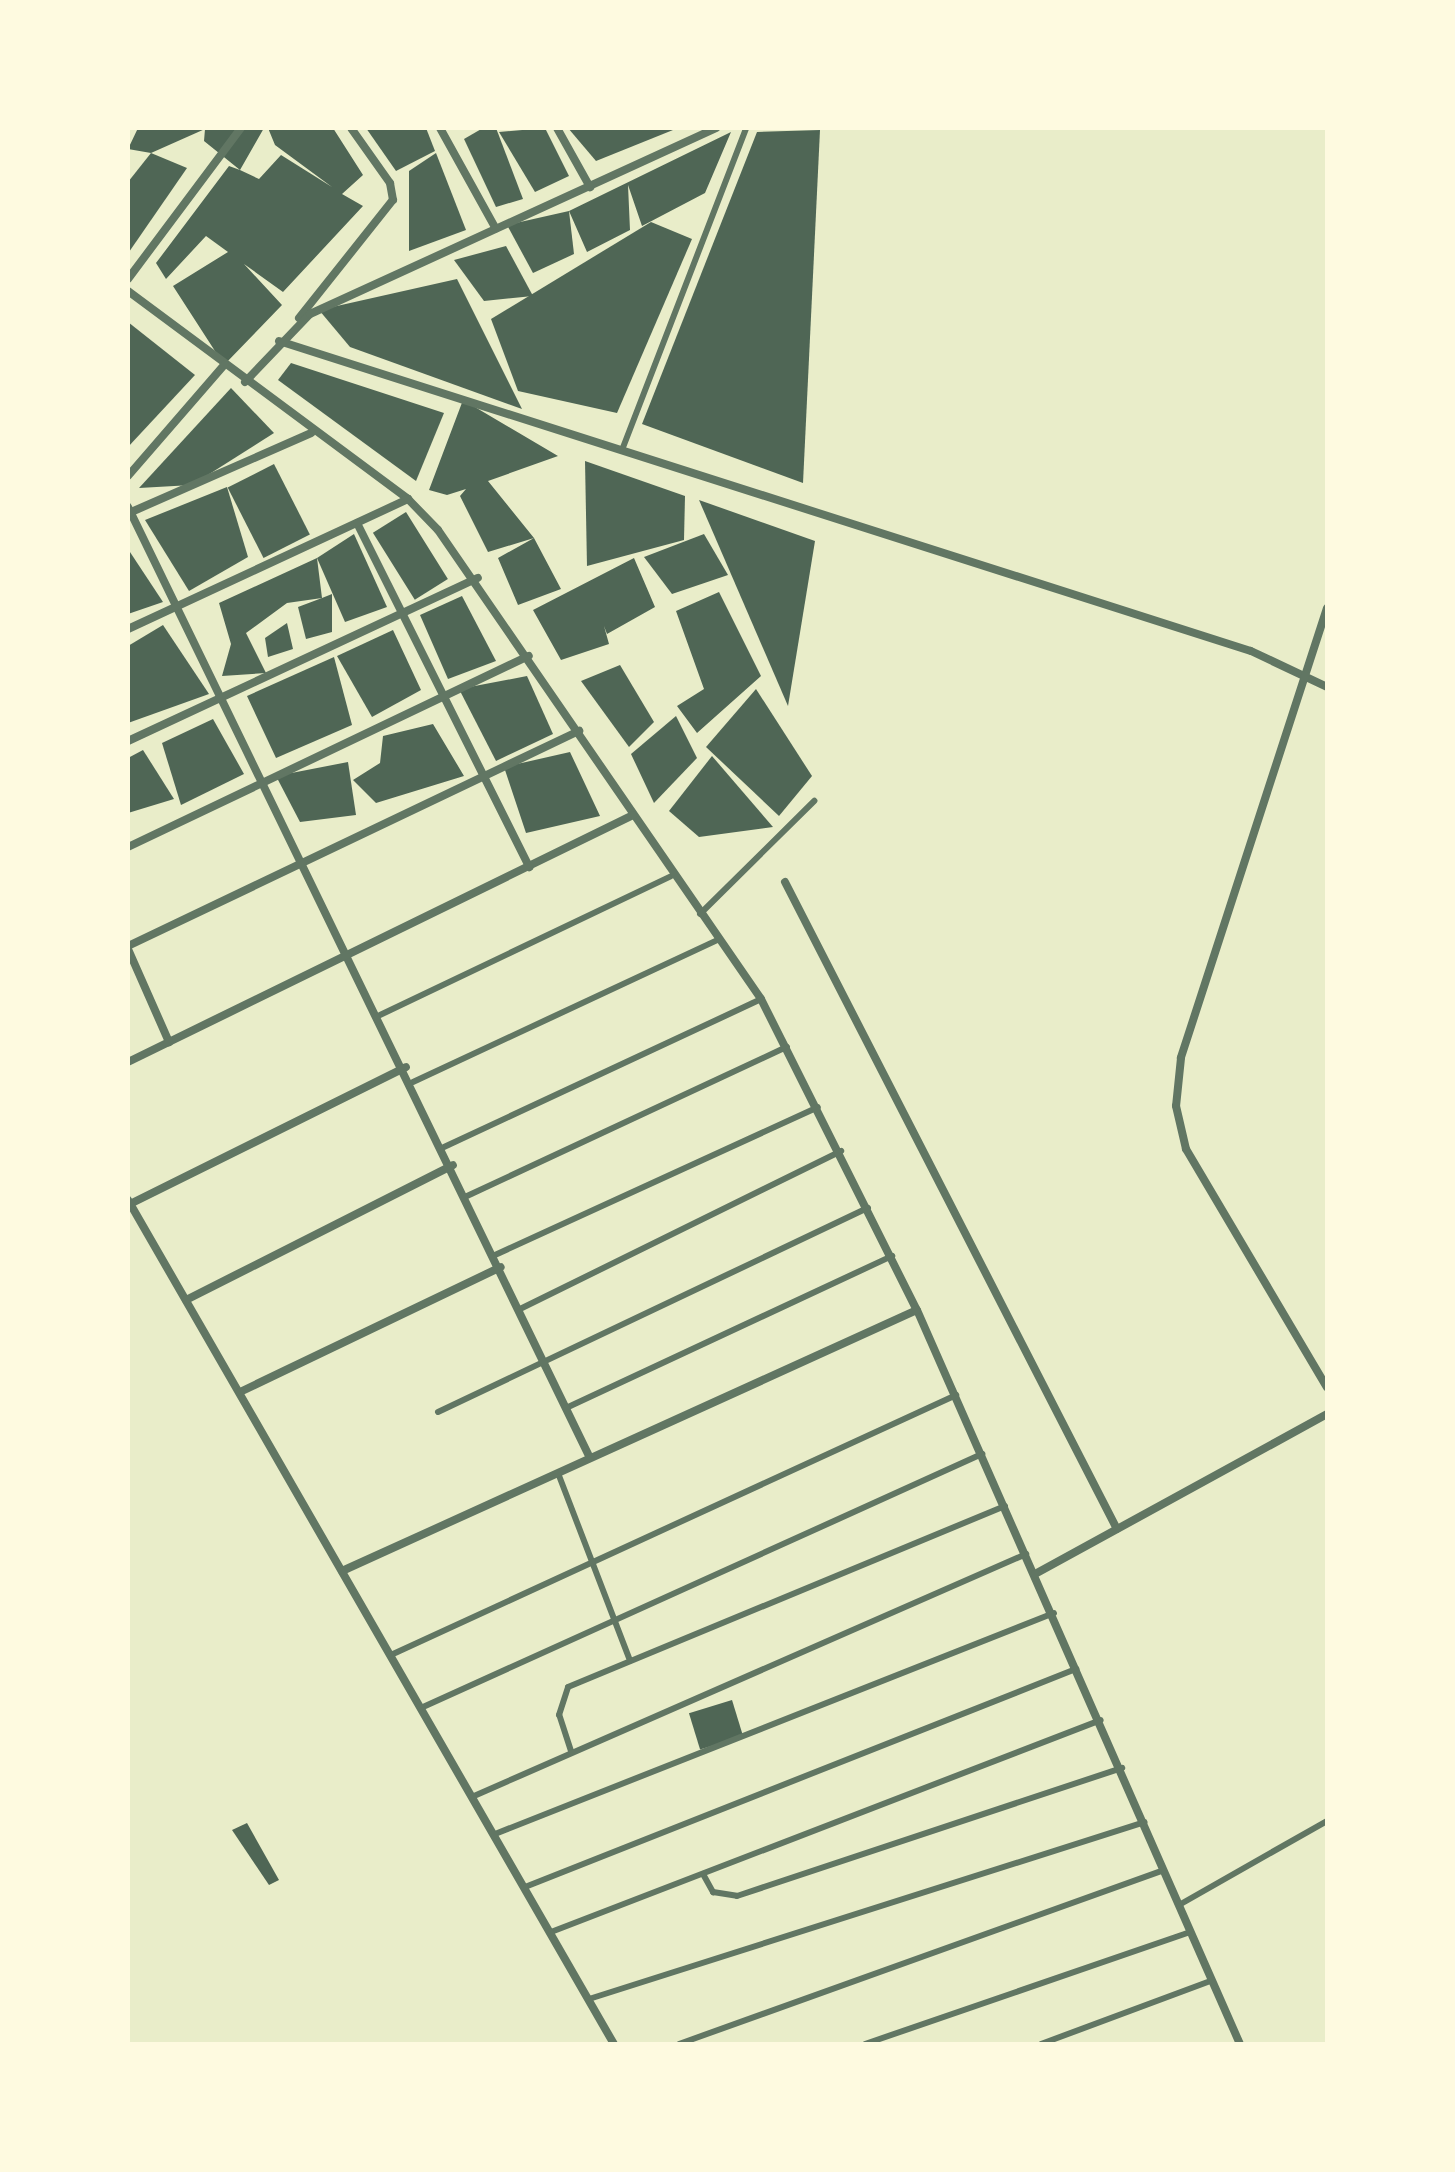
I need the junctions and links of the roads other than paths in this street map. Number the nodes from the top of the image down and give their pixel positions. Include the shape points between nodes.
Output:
1 (241, 128) edge
2 (351, 128) edge
3 (440, 128) edge
4 (557, 128) edge
5 (716, 128) edge
6 (746, 128) edge
7 (705, 130) edge
8 (590, 187) junction
9 (496, 229) junction
10 (128, 279) edge
11 (128, 291) edge
12 (296, 322) junction
13 (279, 341) junction
14 (224, 365) junction
15 (245, 382) junction
16 (311, 433) junction
17 (622, 450) junction
18 (128, 476) edge
19 (408, 499) junction
20 (129, 511) edge
21 (357, 523) junction
22 (478, 578) junction
23 (176, 606) junction
24 (1327, 608) edge
25 (402, 613) junction
26 (128, 629) edge
27 (529, 656) junction
28 (1305, 673) junction
29 (1327, 687) edge
30 (223, 697) junction
31 (444, 697) junction
32 (579, 731) junction
33 (128, 741) edge
34 (484, 776) junction
35 (264, 782) junction
36 (814, 801) dead end
37 (633, 815) junction
38 (128, 847) edge
39 (304, 862) junction
40 (529, 867) junction
41 (671, 876) junction
42 (785, 882) dead end
43 (699, 915) junction
44 (719, 939) junction
45 (128, 947) edge
46 (349, 954) junction
47 (761, 999) junction
48 (380, 1015) junction
49 (169, 1042) junction
50 (787, 1047) junction
51 (128, 1062) edge
52 (406, 1067) junction
53 (413, 1082) junction
54 (818, 1107) junction
55 (444, 1147) junction
56 (841, 1151) junction
57 (453, 1165) junction
58 (467, 1196) junction
59 (129, 1202) edge
60 (868, 1208) junction
61 (495, 1255) junction
62 (892, 1256) junction
63 (501, 1267) junction
64 (186, 1300) junction
65 (520, 1309) junction
66 (917, 1310) junction
67 (546, 1363) junction
68 (1327, 1387) edge
69 (240, 1392) junction
70 (956, 1395) junction
71 (566, 1408) junction
72 (438, 1412) dead end
73 (1327, 1414) edge
74 (982, 1454) junction
75 (590, 1458) junction
76 (558, 1473) junction
77 (1005, 1506) junction
78 (1117, 1529) junction
79 (1026, 1554) junction
80 (592, 1561) junction
81 (342, 1571) junction
82 (1035, 1574) junction
83 (1054, 1613) junction
84 (614, 1620) junction
85 (393, 1654) junction
86 (630, 1661) junction
87 (1079, 1668) junction
88 (423, 1707) junction
89 (1101, 1720) junction
90 (571, 1751) junction
91 (1122, 1768) junction
92 (474, 1796) junction
93 (1327, 1821) edge
94 (1145, 1822) junction
95 (495, 1834) junction
96 (1164, 1870) junction
97 (703, 1874) junction
98 (525, 1887) junction
99 (1179, 1905) junction
100 (551, 1932) junction
101 (1190, 1932) junction
102 (1210, 1981) junction
103 (589, 1999) junction
104 (614, 2044) edge
105 (679, 2044) edge
106 (865, 2044) edge
107 (1041, 2044) edge
108 (1240, 2044) edge

1 - 10 street
2 - 12 street via 390,183 393,200
3 - 9 street
4 - 8 street
5 - 7 street
6 - 17 lane
7 - 8 street
8 - 9 street
9 - 12 street
11 - 14 street
12 - 13 street
13 - 15 street
13 - 17 street
14 - 15 street
14 - 18 street
15 - 16 street
16 - 19 street
16 - 20 street
17 - 28 street
19 - 21 street
19 - 22 street
20 - 23 street
21 - 23 street
21 - 25 street
22 - 25 street
22 - 27 street
23 - 26 street
23 - 30 street
24 - 28 street
25 - 30 street
25 - 31 street
27 - 31 street
27 - 32 street
28 - 29 street
28 - 68 street via 1181,1058 1176,1106 1186,1149
30 - 33 street
30 - 35 street
31 - 34 street
31 - 35 street
32 - 34 street
32 - 37 street
34 - 39 street
34 - 40 street
35 - 38 street
35 - 39 street
36 - 43 lane
37 - 40 street
37 - 41 street
39 - 45 street
39 - 46 street
40 - 46 street
41 - 43 street
41 - 48 lane
42 - 78 street
43 - 44 street
44 - 47 street
44 - 53 lane
45 - 49 street
46 - 48 street
46 - 49 street
47 - 50 street
47 - 55 lane
48 - 52 street
49 - 51 street
50 - 54 street
50 - 58 lane
52 - 53 street
52 - 59 street
53 - 55 street
54 - 56 street
54 - 61 lane
55 - 57 street
56 - 60 street
56 - 65 lane
57 - 58 street
57 - 64 street
58 - 61 street
59 - 64 street
60 - 62 street
60 - 67 lane
61 - 63 street
62 - 66 street
62 - 71 lane
63 - 65 street
63 - 69 street
64 - 69 street
65 - 67 street
66 - 70 street
66 - 75 street
67 - 71 street
67 - 72 lane
69 - 81 street
70 - 74 street
70 - 80 lane
71 - 75 street
73 - 78 street
74 - 77 street
74 - 84 lane
75 - 76 street
76 - 80 lane
76 - 81 street
77 - 79 street
77 - 86 lane
78 - 82 street
79 - 82 street
79 - 90 lane
80 - 84 lane
80 - 85 lane
81 - 85 street
82 - 83 street
83 - 87 street
83 - 95 lane
84 - 86 lane
84 - 88 lane
85 - 88 street
86 - 90 lane via 568,1687 559,1715
87 - 89 street
87 - 98 lane
88 - 92 street
89 - 91 street
89 - 97 lane
90 - 92 lane
91 - 94 street
91 - 97 lane via 737,1896 713,1892
92 - 95 street
93 - 99 lane
94 - 96 street
94 - 103 lane
95 - 98 street
96 - 99 street
96 - 105 lane
97 - 100 lane
98 - 100 street
99 - 101 street
100 - 103 street
101 - 102 street
101 - 106 lane
102 - 107 lane
102 - 108 street
103 - 104 street

